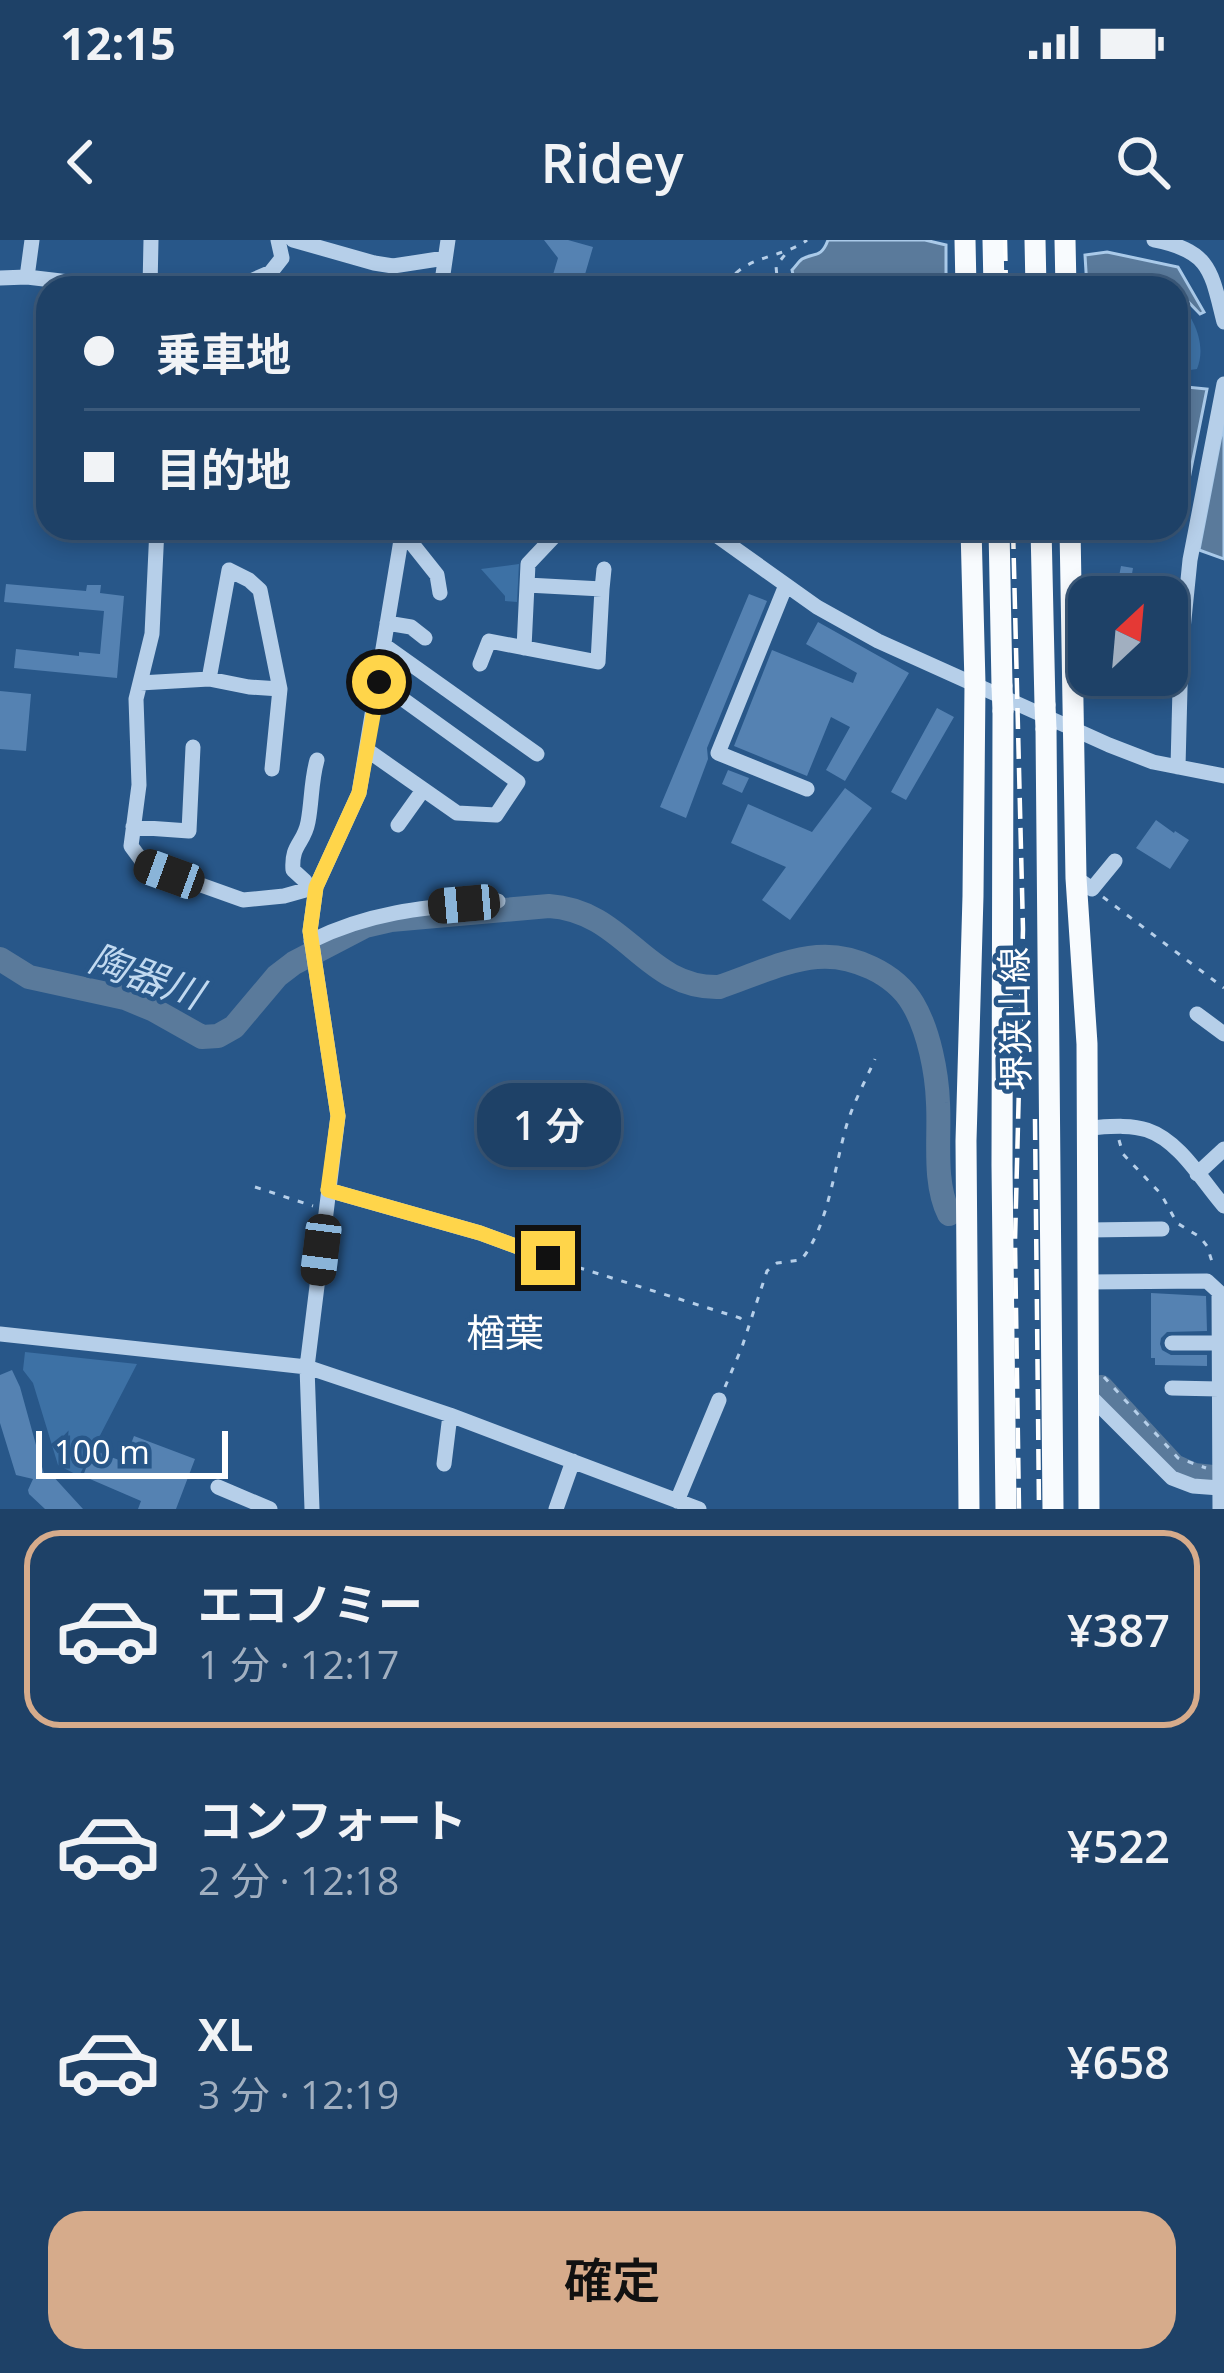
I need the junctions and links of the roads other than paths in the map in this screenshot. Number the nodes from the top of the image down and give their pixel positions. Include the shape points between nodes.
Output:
1 (32, 240) edge
2 (151, 240) edge
3 (278, 240) edge
4 (293, 240) edge
5 (965, 240) edge
6 (993, 240) edge
7 (1035, 240) edge
8 (1065, 240) edge
9 (1154, 240) edge
10 (447, 249) edge
11 (150, 276) edge
12 (262, 276) edge
13 (966, 276) edge
14 (994, 276) edge
15 (1036, 276) edge
16 (1066, 276) edge
17 (0, 278) edge
18 (28, 278) junction
19 (36, 279) edge
20 (1224, 322) edge
21 (1224, 384) edge
22 (156, 540) edge
23 (400, 540) edge
24 (410, 540) edge
25 (551, 540) edge
26 (723, 540) edge
27 (971, 540) edge
28 (999, 540) edge
29 (1041, 540) edge
30 (1070, 540) edge
31 (604, 569) dead end
32 (786, 585) junction
33 (526, 586) junction
34 (602, 589) junction
35 (440, 593) dead end
36 (387, 623) junction
37 (425, 638) dead end
38 (384, 645) junction
39 (524, 648) junction
40 (480, 664) dead end
41 (208, 679) junction
42 (379, 682) junction
43 (140, 683) junction
44 (975, 684) junction
45 (280, 689) junction
46 (1073, 728) junction
47 (193, 747) dead end
48 (367, 750) junction
49 (537, 754) dead end
50 (316, 760) dead end
51 (1178, 767) junction
52 (272, 769) dead end
53 (1224, 776) edge
54 (807, 788) dead end
55 (423, 790) junction
56 (398, 825) dead end
57 (133, 827) junction
58 (1115, 861) dead end
59 (1084, 884) junction
60 (311, 888) junction
61 (498, 901) dead end
62 (312, 949) junction
63 (1197, 1014) dead end
64 (1224, 1034) edge
65 (1088, 1128) junction
66 (1224, 1149) edge
67 (1197, 1174) junction
68 (328, 1190) junction
69 (1224, 1207) edge
70 (1162, 1229) dead end
71 (1088, 1230) junction
72 (548, 1258) road end
73 (1088, 1282) junction
74 (0, 1334) edge
75 (1172, 1343) dead end
76 (1219, 1343) junction
77 (307, 1366) junction
78 (1172, 1388) dead end
79 (1219, 1389) junction
80 (1088, 1394) junction
81 (719, 1400) road end
82 (450, 1415) junction
83 (1222, 1427) edge
84 (573, 1461) junction
85 (444, 1464) dead end
86 (1220, 1478) junction
87 (218, 1487) dead end
88 (676, 1501) junction
89 (270, 1509) edge
90 (312, 1509) edge
91 (556, 1509) edge
92 (699, 1509) edge
93 (969, 1509) edge
94 (1006, 1509) edge
95 (1053, 1509) edge
96 (1089, 1509) edge
97 (1220, 1509) edge

1 - 18 street
2 - 11 street
3 - 12 street via 282,258
4 - 10 street via 393,266
5 - 13 main road
6 - 14 main road
7 - 15 main road
8 - 16 main road
9 - 20 street via 1198,255
17 - 18 street
18 - 19 street
21 - 51 street via 1190,560
22 - 43 street via 152,634
23 - 36 street
24 - 35 street
25 - 33 street via 528,564
26 - 32 street
27 - 44 main road
28 - 94 main road, 堺狭山線, bridge
29 - 95 main road, 堺狭山線, bridge
30 - 46 main road
31 - 34 street
32 - 44 street via 878,641
32 - 54 street via 718,753
33 - 34 street
33 - 39 street
34 - 39 street via 598,662
36 - 37 street
36 - 38 street
38 - 42 street
38 - 49 street
39 - 40 street via 489,640
41 - 43 street
41 - 45 street
41 - 45 street via 229,570 260,590
42 - 48 street
42 - 55 street via 518,782 496,815 457,813
43 - 57 street
44 - 46 street
44 - 93 main road
45 - 52 street
46 - 51 street
46 - 59 main road
47 - 57 street via 189,831
48 - 55 street
48 - 60 street via 359,793
50 - 60 street via 308,829 292,854 293,870
51 - 53 street
55 - 56 street
57 - 60 street via 131,846 161,871 243,899
58 - 59 street
59 - 65 main road
60 - 62 street
61 - 62 street via 396,910 334,929
62 - 68 street via 338,1116
63 - 64 street
65 - 67 street via 1143,1128 1174,1146
65 - 71 main road
66 - 67 street
67 - 69 street
68 - 72 street
68 - 77 street
70 - 71 street
71 - 73 main road
73 - 76 street via 1208,1282 1219,1292
73 - 80 main road
74 - 77 street
75 - 76 street
76 - 79 street
77 - 82 street
77 - 90 street
78 - 79 street
79 - 83 street
80 - 86 street via 1172,1478 1193,1486
80 - 96 main road
81 - 88 street
82 - 84 street
82 - 85 street
83 - 86 street
84 - 88 street
84 - 91 street
86 - 97 street
87 - 89 street
88 - 92 street

